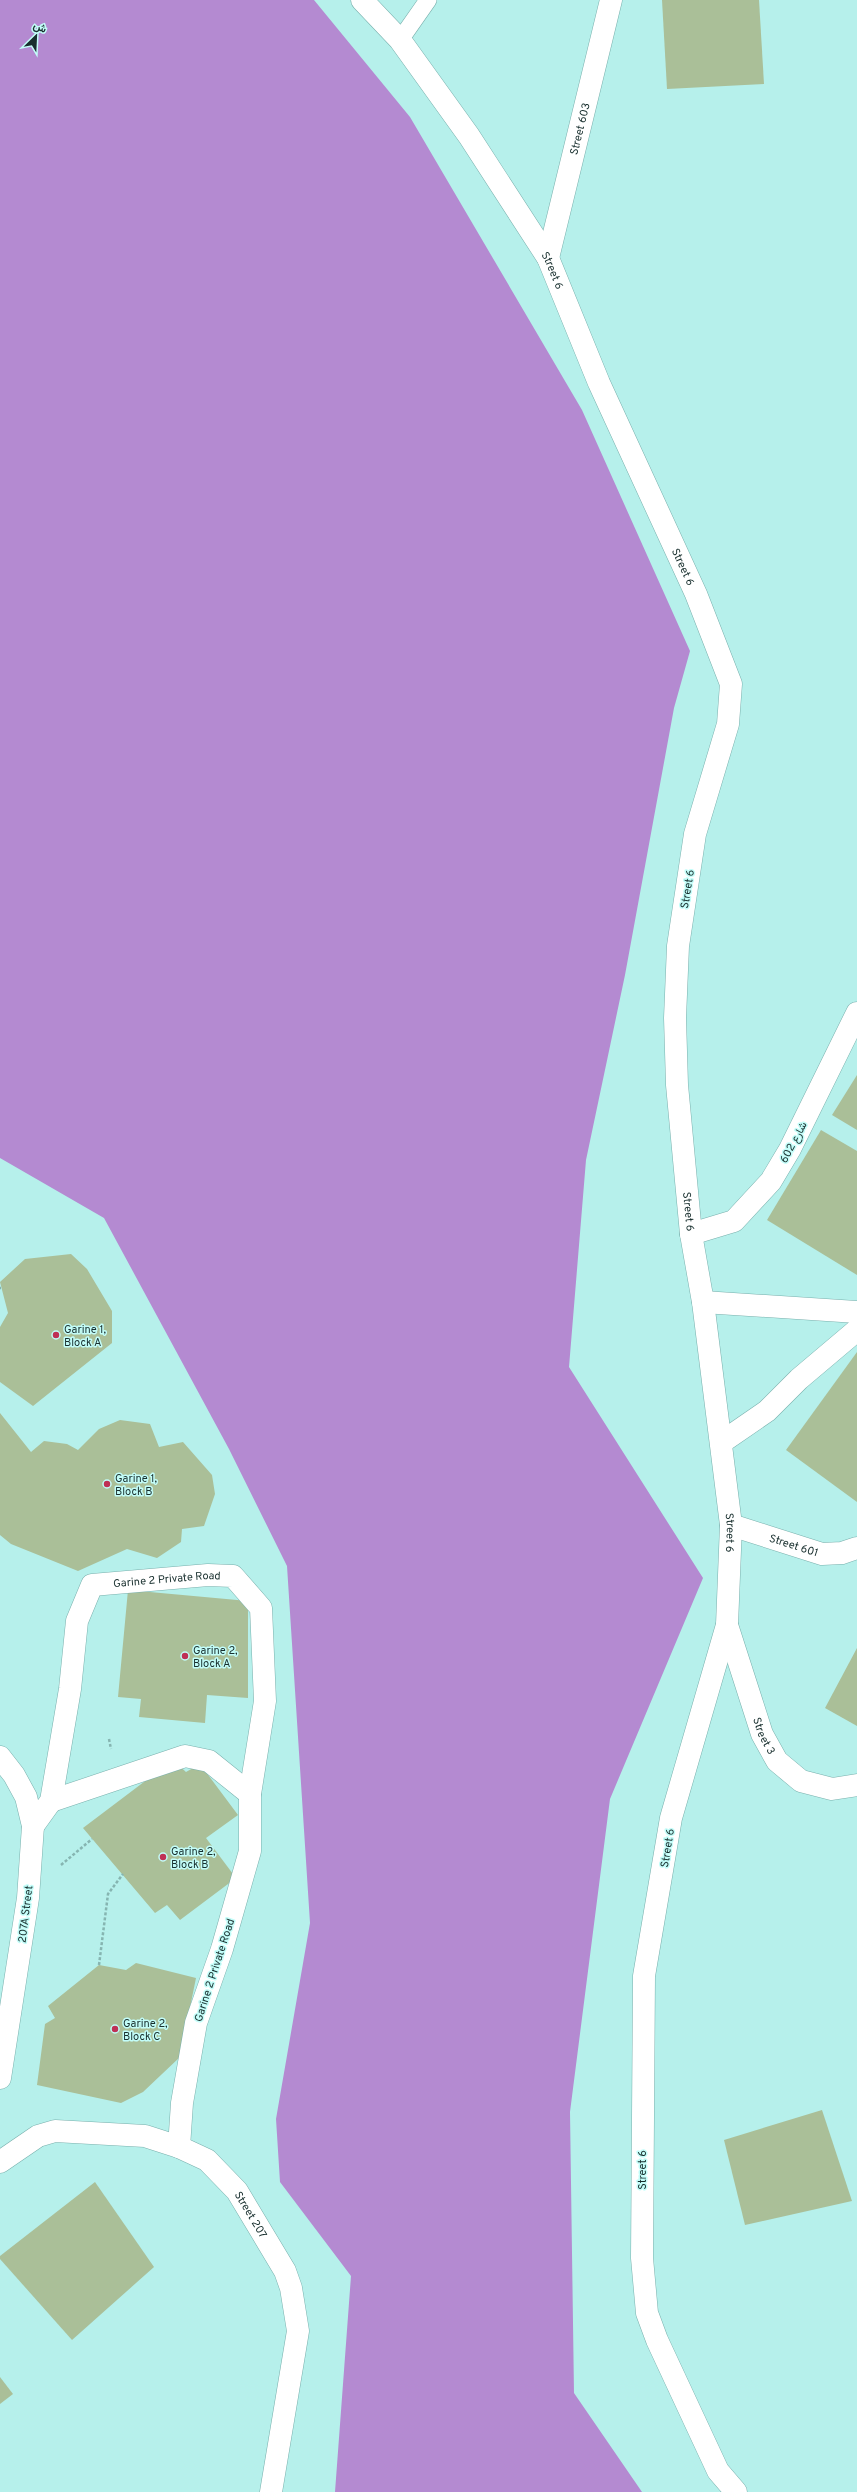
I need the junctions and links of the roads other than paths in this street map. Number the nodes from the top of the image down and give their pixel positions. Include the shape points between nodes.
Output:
1 (362, 0) edge
2 (428, 0) edge
3 (611, 0) edge
4 (400, 40) junction
5 (548, 258) junction
6 (857, 1013) edge
7 (691, 1234) junction
8 (703, 1302) junction
9 (857, 1312) edge
10 (857, 1330) edge
11 (722, 1442) junction
12 (731, 1525) junction
13 (857, 1548) edge
14 (727, 1625) junction
15 (0, 1757) edge
16 (857, 1785) edge
17 (250, 1794) junction
18 (51, 1801) junction
19 (33, 1826) junction
20 (0, 2078) edge
21 (179, 2147) junction
22 (0, 2162) edge
23 (271, 2492) edge
24 (736, 2492) edge

1 - 4 street, Street 6
2 - 4 lane
3 - 5 street, Street 603
4 - 5 street, Street 6 via 469,136
5 - 7 street, Street 6 via 600,382 696,594 730,684 728,724 695,834 678,946 675,1018 677,1084
6 - 7 street, شارع 602 via 790,1149 770,1181 734,1221
7 - 8 street, Street 6
8 - 9 street
8 - 11 street, Street 6
10 - 11 street via 767,1411
11 - 12 street, Street 6
12 - 13 street, Street 601 via 822,1554 842,1553
12 - 14 street, Street 6
14 - 16 street, Street 3 via 762,1734 777,1762 801,1781 832,1789
14 - 24 street, Street 6 via 672,1818 644,1976 642,2258 647,2313 657,2340 718,2471
15 - 19 street, 207A Street via 26,1797
17 - 18 street via 209,1761 185,1756
17 - 18 street, Garine 2 Private Road via 265,1702 261,1608 233,1576 208,1575 92,1585 77,1621 70,1689
17 - 21 street, Garine 2 Private Road via 250,1852 222,1949 196,2023 182,2104
18 - 19 street, Garine 2 Private Road
19 - 20 street, 207A Street via 28,1898
21 - 22 street, Street 207 via 145,2136 55,2131 38,2136
21 - 23 street, Street 207 via 207,2160 237,2191 285,2271 291,2288 298,2331

